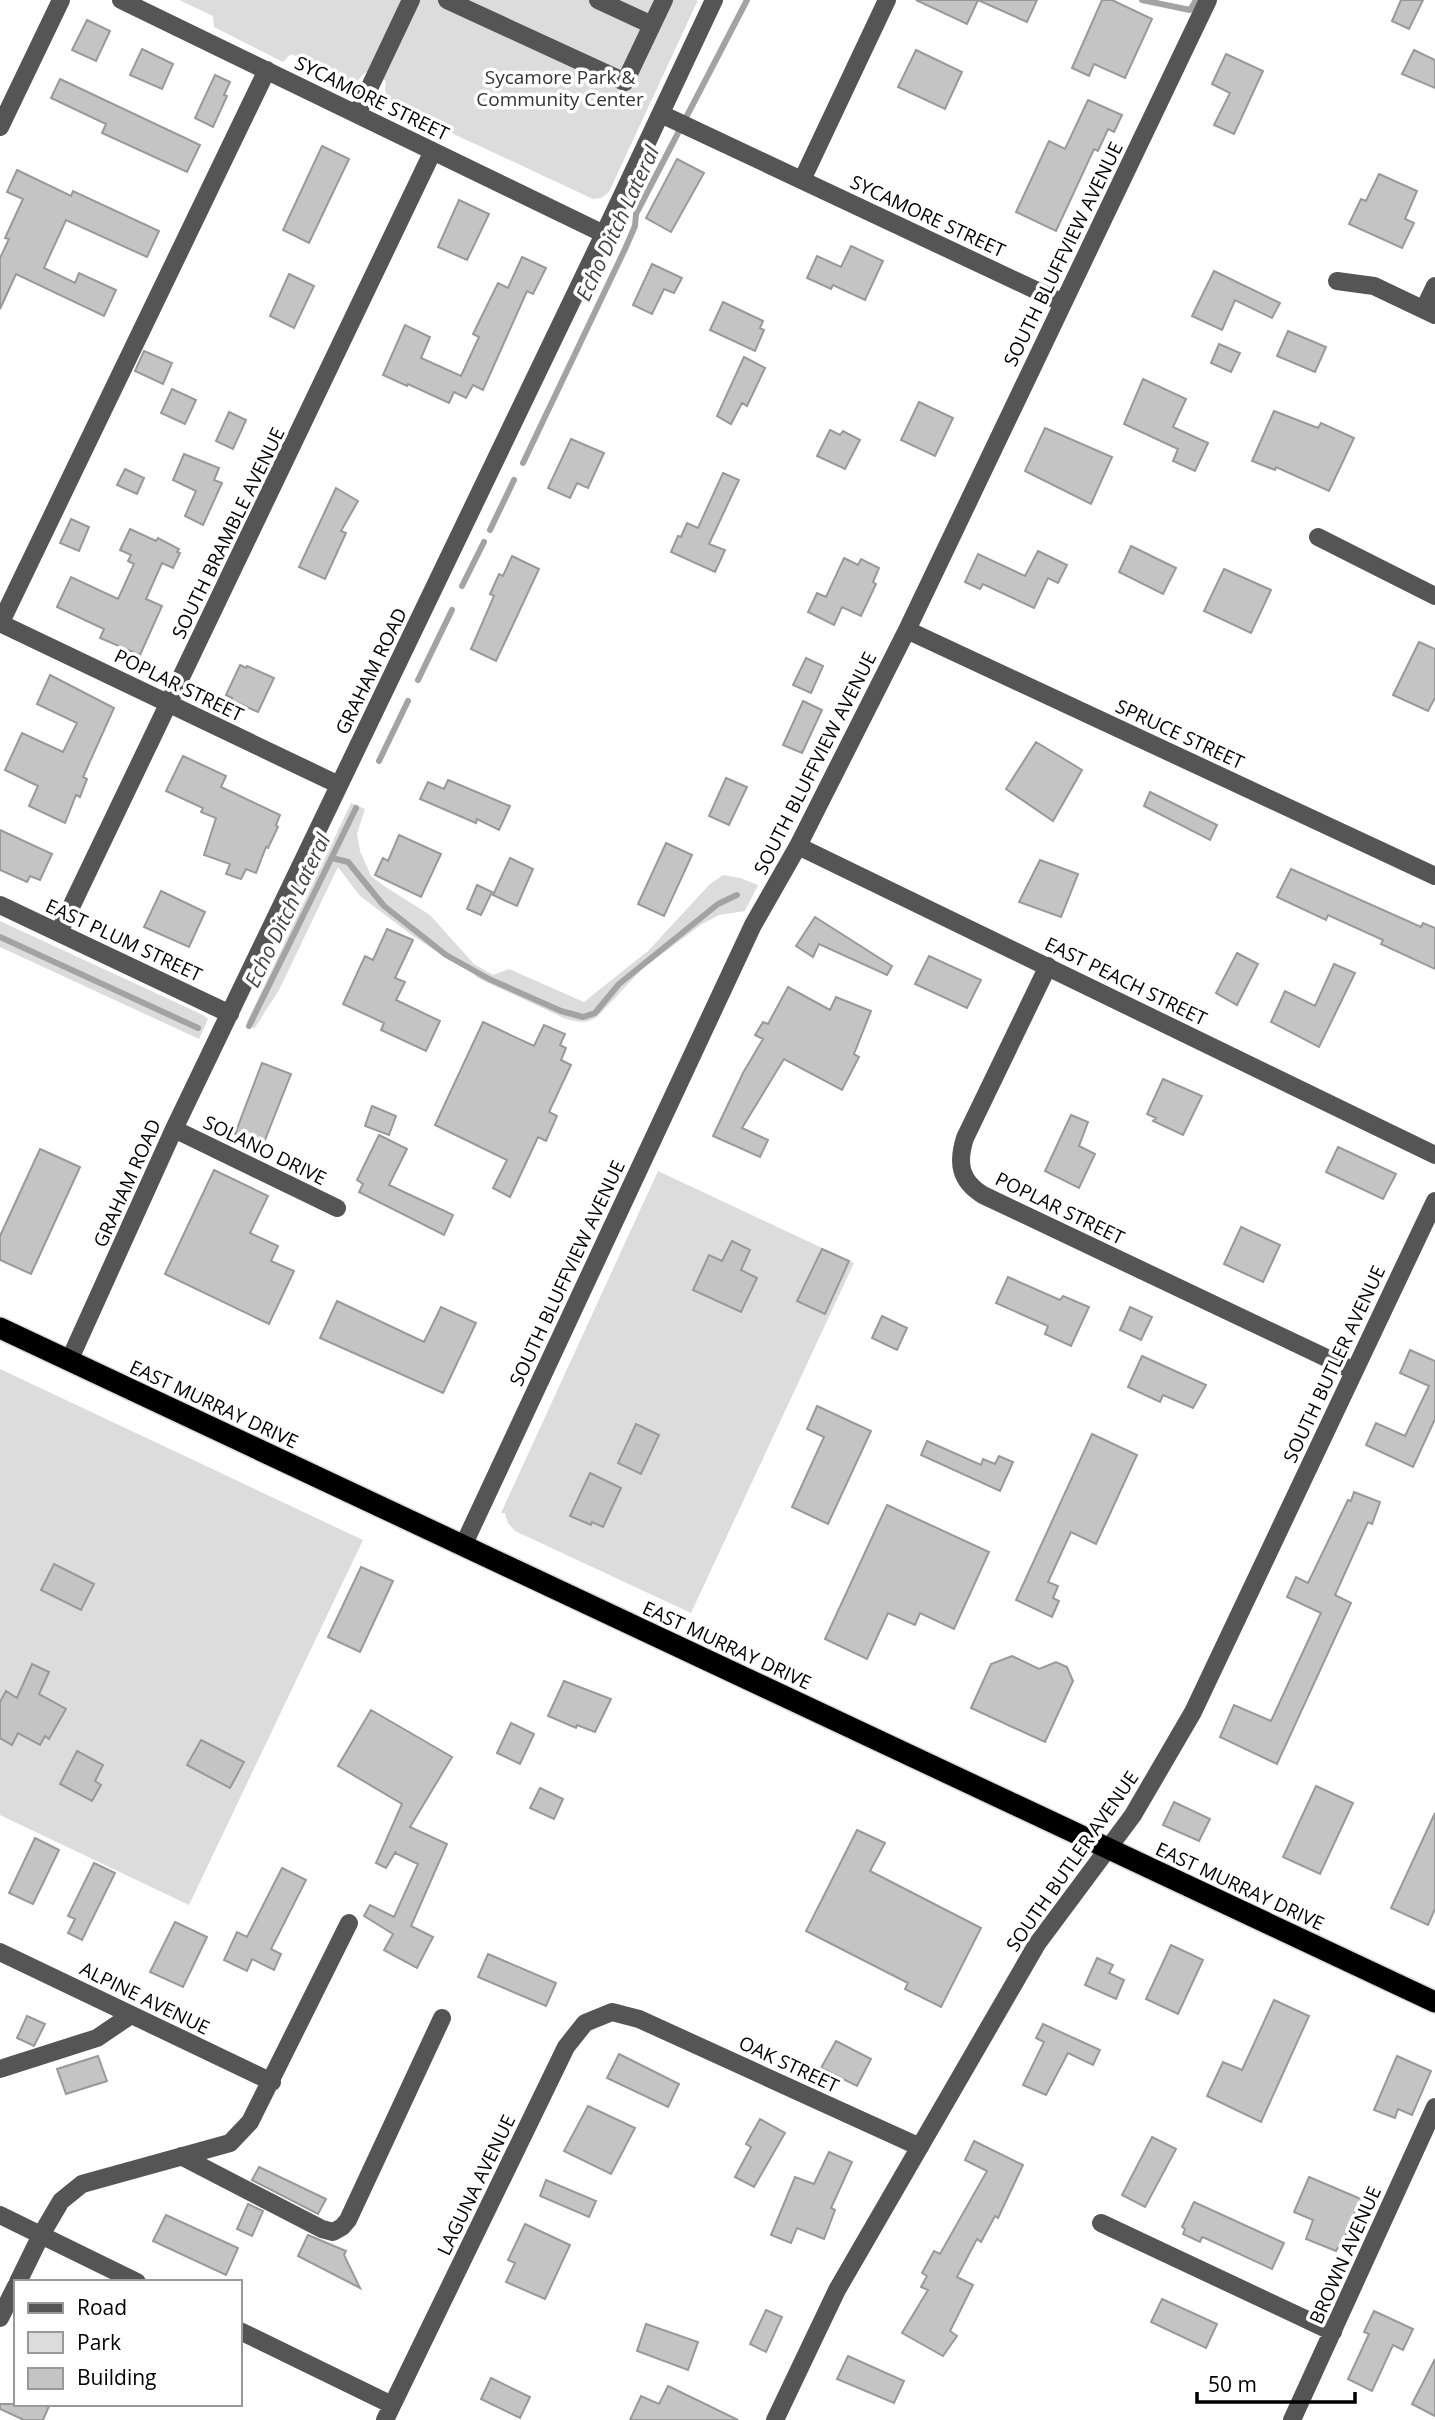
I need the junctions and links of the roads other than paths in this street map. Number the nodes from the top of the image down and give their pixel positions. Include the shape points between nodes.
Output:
1 (61, 0) edge
2 (121, 0) edge
3 (411, 0) edge
4 (447, 0) edge
5 (598, 0) edge
6 (664, 0) edge
7 (714, 0) edge
8 (887, 0) edge
9 (1208, 0) edge
10 (652, 25) junction
11 (267, 70) junction
12 (357, 114) junction
13 (661, 114) junction
14 (0, 127) edge
15 (433, 151) junction
16 (802, 180) junction
17 (604, 234) junction
18 (1338, 281) dead end
19 (1435, 286) edge
20 (1062, 303) junction
21 (1429, 312) edge
22 (1318, 537) dead end
23 (1435, 596) edge
24 (0, 623) edge
25 (907, 630) junction
26 (169, 704) junction
27 (339, 785) junction
28 (798, 846) junction
29 (1435, 876) edge
30 (0, 905) edge
31 (59, 932) junction
32 (1048, 966) junction
33 (230, 1014) junction
34 (174, 1129) junction
35 (1435, 1155) edge
36 (1435, 1201) edge
37 (337, 1208) dead end
38 (0, 1328) edge
39 (69, 1361) junction
40 (1353, 1371) junction
41 (463, 1546) junction
42 (1108, 1849) junction
43 (349, 1923) dead end
44 (0, 1952) edge
45 (1435, 2002) edge
46 (131, 2015) junction
47 (442, 2018) dead end
48 (639, 2019) joint
49 (0, 2069) edge
50 (272, 2082) junction
51 (1435, 2107) edge
52 (920, 2147) junction
53 (181, 2156) junction
54 (0, 2215) edge
55 (1101, 2223) dead end
56 (41, 2235) junction
57 (19, 2280) edge
58 (133, 2280) edge
59 (14, 2290) edge
60 (0, 2318) edge
61 (242, 2332) edge
62 (1333, 2332) junction
63 (389, 2413) edge
64 (775, 2420) edge
65 (1292, 2420) edge

1 - 14 street
2 - 11 street, SYCAMORE STREET
3 - 12 street
4 - 10 street via 625,82
5 - 10 street
6 - 10 street
7 - 13 street, GRAHAM ROAD
8 - 16 street
9 - 20 street, SOUTH BLUFFVIEW AVENUE
11 - 12 street, SYCAMORE STREET
11 - 24 street
12 - 15 street, SYCAMORE STREET
13 - 16 street, SYCAMORE STREET
13 - 17 street, GRAHAM ROAD
15 - 17 street, SYCAMORE STREET
15 - 26 street, SOUTH BRAMBLE AVENUE
16 - 20 street, SYCAMORE STREET
17 - 27 street, GRAHAM ROAD
18 - 21 street via 1374,286
19 - 21 street
20 - 25 street, SOUTH BLUFFVIEW AVENUE
22 - 23 street
24 - 26 street, POPLAR STREET
25 - 28 street, SOUTH BLUFFVIEW AVENUE
25 - 29 street, SPRUCE STREET
26 - 27 street, POPLAR STREET
26 - 31 street, SOUTH BRAMBLE AVENUE
27 - 33 street, GRAHAM ROAD
28 - 32 street, EAST PEACH STREET
28 - 41 street, SOUTH BLUFFVIEW AVENUE via 747,937
30 - 31 street, EAST PLUM STREET
31 - 33 street, EAST PLUM STREET
32 - 35 street, EAST PEACH STREET
32 - 40 street, POPLAR STREET via 965,1138 960,1159 966,1182 983,1195
33 - 34 street, GRAHAM ROAD
34 - 37 street, SOLANO DRIVE
34 - 39 street, GRAHAM ROAD
36 - 40 street, SOUTH BUTLER AVENUE
38 - 39 highway, EAST MURRAY DRIVE
39 - 41 highway, EAST MURRAY DRIVE
40 - 42 street, SOUTH BUTLER AVENUE via 1194,1712
41 - 42 highway, EAST MURRAY DRIVE
42 - 45 highway, EAST MURRAY DRIVE
42 - 52 street, SOUTH BUTLER AVENUE via 1037,1944
43 - 50 street
44 - 46 street, ALPINE AVENUE
46 - 49 street via 97,2038
46 - 50 street, ALPINE AVENUE
47 - 53 street via 348,2220 333,2232
48 - 52 street, OAK STREET
48 - 63 street, LAGUNA AVENUE via 612,2012 585,2023 566,2047
50 - 53 street via 250,2122 230,2143
51 - 62 street, BROWN AVENUE
52 - 64 street, SOUTH BUTLER AVENUE via 837,2290
53 - 56 street via 82,2184 61,2201
54 - 56 street
55 - 62 street
56 - 57 street
56 - 58 street
59 - 60 street
61 - 63 street
62 - 65 street, BROWN AVENUE

